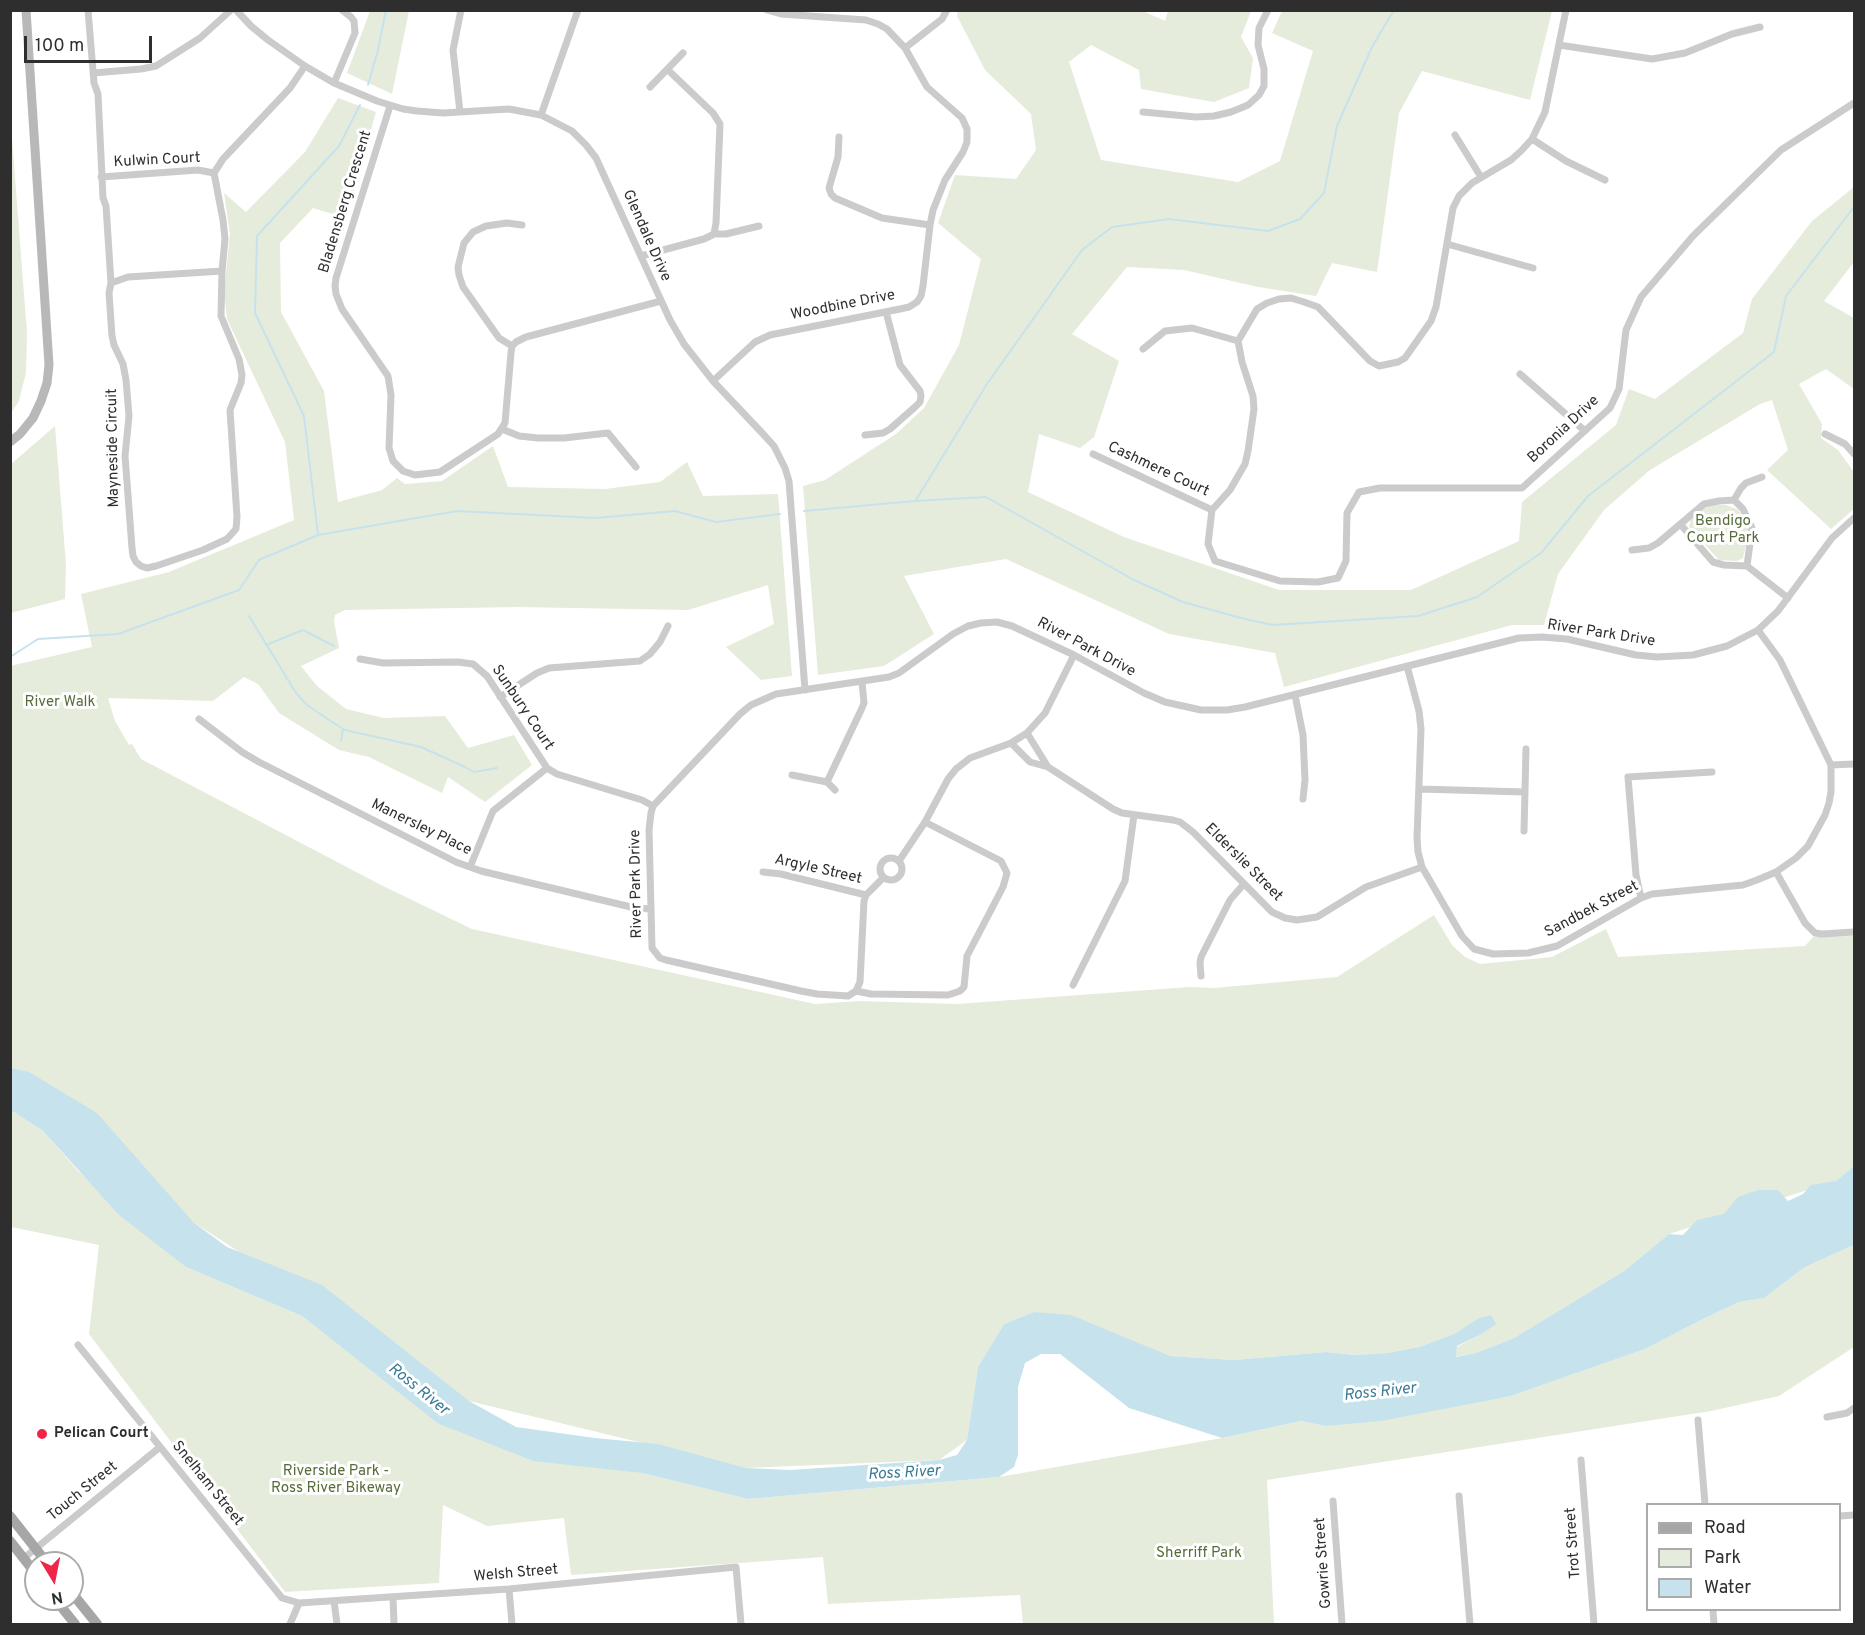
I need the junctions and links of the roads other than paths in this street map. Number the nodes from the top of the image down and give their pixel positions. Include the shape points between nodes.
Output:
1 (26, 10) edge
2 (88, 10) edge
3 (231, 10) edge
4 (236, 10) edge
5 (342, 10) edge
6 (461, 10) edge
7 (578, 10) edge
8 (767, 10) edge
9 (947, 10) edge
10 (1268, 10) edge
11 (1566, 10) edge
12 (836, 14) edge
13 (1760, 27) dead end
14 (1559, 45) junction
15 (905, 48) junction
16 (683, 53) dead end
17 (305, 66) junction
18 (668, 70) junction
19 (93, 73) junction
20 (334, 82) junction
21 (650, 87) dead end
22 (1854, 103) edge
23 (390, 106) junction
24 (460, 112) junction
25 (1143, 112) dead end
26 (541, 115) junction
27 (1455, 135) dead end
28 (839, 136) dead end
29 (1532, 139) junction
30 (214, 172) junction
31 (101, 177) junction
32 (1481, 177) junction
33 (1605, 180) dead end
34 (522, 225) dead end
35 (930, 225) junction
36 (759, 226) dead end
37 (714, 234) junction
38 (1447, 244) junction
39 (642, 256) junction
40 (1533, 268) dead end
41 (222, 271) junction
42 (111, 282) junction
43 (661, 300) junction
44 (886, 312) junction
45 (1238, 341) junction
46 (512, 346) junction
47 (1143, 349) dead end
48 (1520, 374) dead end
49 (713, 381) junction
50 (502, 429) junction
51 (1585, 431) junction
52 (1825, 434) dead end
53 (865, 435) dead end
54 (10, 442) edge
55 (1093, 454) dead end
56 (1854, 454) edge
57 (636, 467) dead end
58 (1762, 477) dead end
59 (1734, 501) junction
60 (1212, 510) junction
61 (1854, 518) edge
62 (1681, 525) junction
63 (1632, 550) dead end
64 (1747, 566) junction
65 (1788, 598) junction
66 (668, 627) dead end
67 (1758, 630) junction
68 (1074, 655) junction
69 (360, 659) dead end
70 (1407, 666) junction
71 (862, 682) junction
72 (805, 690) junction
73 (1295, 695) junction
74 (500, 697) junction
75 (199, 719) dead end
76 (1028, 733) junction
77 (1011, 742) junction
78 (1526, 749) dead end
79 (1854, 764) edge
80 (1831, 765) junction
81 (1048, 767) junction
82 (547, 768) junction
83 (1712, 772) dead end
84 (792, 775) dead end
85 (827, 782) junction
86 (1419, 789) junction
87 (835, 790) dead end
88 (1525, 792) junction
89 (1303, 800) dead end
90 (653, 806) junction
91 (1134, 815) junction
92 (925, 822) junction
93 (1524, 831) dead end
94 (899, 861) junction
95 (470, 867) junction
96 (1422, 867) junction
97 (764, 872) dead end
98 (1776, 872) junction
99 (883, 878) junction
100 (1243, 885) junction
101 (866, 895) junction
102 (1641, 898) junction
103 (651, 909) junction
104 (1854, 932) edge
105 (1201, 976) dead end
106 (1073, 985) dead end
107 (856, 991) junction
108 (78, 1345) dead end
109 (1854, 1408) edge
110 (1827, 1418) dead end
111 (1698, 1420) dead end
112 (160, 1448) junction
113 (1581, 1460) dead end
114 (1459, 1496) dead end
115 (1333, 1501) dead end
116 (1705, 1503) edge
117 (10, 1516) edge
118 (10, 1541) edge
119 (35, 1548) junction
120 (32, 1551) edge
121 (38, 1551) edge
122 (24, 1558) edge
123 (509, 1589) junction
124 (393, 1597) junction
125 (334, 1601) junction
126 (298, 1603) junction
127 (84, 1608) edge
128 (65, 1611) edge
129 (75, 1624) edge
130 (97, 1624) edge
131 (290, 1624) edge
132 (337, 1624) edge
133 (394, 1624) edge
134 (512, 1624) edge
135 (741, 1624) edge
136 (1342, 1624) edge
137 (1470, 1624) edge
138 (1594, 1624) edge

1 - 54 street via 49,365 33,418
2 - 19 street, Mayneside Circuit
3 - 19 street via 200,38 156,66
4 - 17 street, Glendale Drive via 268,40
5 - 20 street via 354,21 355,33
6 - 24 street via 453,50
7 - 26 street
8 - 12 street, Woodbine Drive via 781,14
9 - 15 street via 942,19
10 - 25 street via 1259,28 1258,45 1264,86 1248,105 1214,116
11 - 14 street
12 - 15 street, Woodbine Drive via 878,24
13 - 14 street via 1685,52 1652,58
14 - 29 street via 1545,112
15 - 35 street, Woodbine Drive via 927,87 962,118 967,129 966,147 941,189
16 - 18 street
17 - 20 street, Glendale Drive
17 - 30 street
18 - 21 street
18 - 37 street via 720,124
19 - 31 street, Mayneside Circuit via 98,94
20 - 23 street, Glendale Drive
22 - 51 street, Boronia Drive via 1781,150 1693,236 1641,297 1626,330 1619,389 1610,408
23 - 24 street, Glendale Drive
23 - 50 street, Bladensberg Crescent via 335,286 342,309 388,376 390,455 397,467 409,474 440,472
24 - 26 street, Glendale Drive via 509,109
26 - 39 street, Glendale Drive via 572,131 596,158
27 - 32 street
28 - 35 street via 831,194 882,218
29 - 32 street via 1511,160
29 - 33 street
30 - 31 street, Kulwin Court
30 - 41 street, Mayneside Circuit via 225,239
31 - 42 street, Mayneside Circuit
32 - 38 street via 1464,189 1453,208
34 - 46 street via 507,223 473,231 464,243 458,267 463,287 499,338
35 - 44 street, Woodbine Drive via 921,296 909,307
36 - 37 street
37 - 39 street
38 - 40 street
38 - 45 street via 1431,321 1411,351 1398,362 1379,366 1370,361 1318,307 1291,298 1257,309
39 - 43 street, Glendale Drive
41 - 42 street via 128,277
41 - 42 street, Mayneside Circuit via 221,316 242,375 230,410 236,529 226,539 203,550 147,568 136,562 132,548 125,456 129,416 123,364 112,336
43 - 46 street via 526,337
43 - 49 street, Glendale Drive via 684,344
44 - 49 street, Woodbine Drive via 770,335 755,342
44 - 53 street via 900,365 921,396 915,407 890,429
45 - 47 street via 1192,328 1165,332
45 - 60 street via 1253,396 1248,451 1230,490
46 - 50 street
48 - 51 street
49 - 72 street, Glendale Drive via 774,446 789,481
50 - 57 street via 538,438 608,432
51 - 60 street, Boronia Drive via 1522,488 1380,488 1359,492 1347,513 1346,561 1338,579 1280,581 1215,561 1208,544
52 - 56 street via 1845,444
55 - 60 street, Cashmere Court
58 - 59 street via 1740,488
59 - 62 street via 1704,504
59 - 64 street via 1743,509 1752,528
61 - 65 street, River Park Drive via 1832,538
62 - 63 street via 1649,548
62 - 64 street via 1713,562
64 - 65 street
65 - 67 street, River Park Drive
66 - 74 street via 660,642 640,661 549,668
67 - 70 street, River Park Drive via 1727,646 1693,655 1636,655 1542,637 1519,638
67 - 80 street, Sandbek Street via 1780,660
68 - 71 street, River Park Drive via 1012,626 981,623 953,634 899,673
68 - 73 street, River Park Drive via 1144,693 1184,707 1227,710
68 - 76 street via 1045,713
69 - 74 street, Sunbury Court via 473,664 487,676
70 - 73 street, River Park Drive
70 - 86 street, Sandbek Street via 1420,721
71 - 72 street, River Park Drive
71 - 85 street via 864,703
72 - 90 street, River Park Drive via 776,694 751,705
73 - 89 street via 1303,735
74 - 82 street, Sunbury Court
75 - 95 street, Manersley Place via 259,762
76 - 77 street
76 - 81 street, Elderslie Street
77 - 81 street, Elderslie Street via 1030,762
77 - 92 street via 970,758 956,769
78 - 88 street
79 - 80 street
80 - 98 street, Sandbek Street via 1831,792 1825,815 1808,846
81 - 91 street, Elderslie Street via 1113,809
82 - 90 street, Sunbury Court
82 - 95 street via 493,811
83 - 102 street via 1628,777
84 - 85 street
85 - 87 street
86 - 88 street
86 - 96 street, Sandbek Street via 1417,838
88 - 93 street
90 - 103 street, River Park Drive via 649,830
91 - 100 street, Elderslie Street via 1180,822
91 - 106 street via 1125,881
92 - 94 street
92 - 107 street, River Park Drive via 1001,861 1007,873 968,956 964,987 948,995
94 - 99 street via 890,858 882,863
94 - 99 street via 901,876 892,881
95 - 103 street, Manersley Place
96 - 100 street, Elderslie Street via 1378,882 1307,920 1272,912
96 - 102 street, Sandbek Street via 1467,944 1474,950 1493,954 1528,953 1557,946
97 - 101 street, Argyle Street
98 - 102 street, Sandbek Street via 1743,885 1663,892
98 - 104 street via 1805,923 1815,933
99 - 101 street
100 - 105 street via 1230,900 1201,957
101 - 107 street via 862,906 861,977
103 - 107 street, River Park Drive via 652,948 660,958 817,994 840,997
108 - 112 street, Snelham Street
109 - 110 street
111 - 116 street
112 - 119 street, Touch Street
112 - 126 street, Snelham Street via 282,1598
113 - 138 street, Trot Street
114 - 137 street
115 - 136 street, Gowrie Street
117 - 119 main road
118 - 122 main road
119 - 120 street, Touch Street
119 - 121 main road
123 - 124 street, Welsh Street
123 - 134 street
123 - 135 street, Welsh Street via 736,1568
124 - 125 street, Welsh Street
124 - 133 street
125 - 126 street, Welsh Street
125 - 132 street
126 - 131 street
127 - 130 main road
128 - 129 main road

